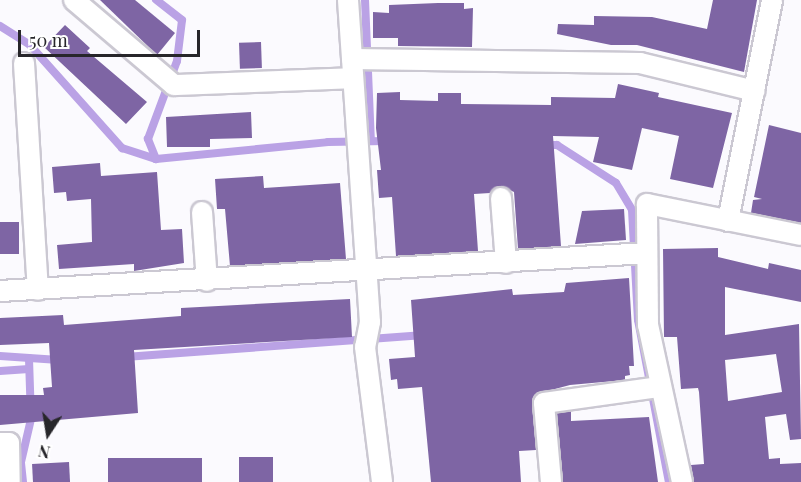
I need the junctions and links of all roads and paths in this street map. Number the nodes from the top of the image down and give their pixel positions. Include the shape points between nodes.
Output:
1 (74, 0) edge
2 (348, 0) edge
3 (772, 0) edge
4 (24, 63) dead end
5 (361, 64) junction
6 (755, 92) junction
7 (501, 198) dead end
8 (202, 212) dead end
9 (728, 221) junction
10 (801, 235) edge
11 (638, 253) junction
12 (506, 263) junction
13 (367, 272) junction
14 (207, 281) junction
15 (38, 290) junction
16 (0, 291) edge
17 (651, 388) junction
18 (0, 443) edge
19 (10, 482) edge
20 (382, 482) edge
21 (551, 482) edge
22 (682, 482) edge

1 - 5 street via 169,81
2 - 5 street
3 - 6 street
4 - 15 street
5 - 6 street via 640,63
5 - 13 street via 358,143
6 - 9 street
7 - 12 street
8 - 14 street
9 - 10 street
9 - 11 street via 647,204
11 - 12 street
11 - 17 street via 648,325
12 - 13 street
13 - 14 street
13 - 20 street via 366,340
14 - 15 street
15 - 16 street
17 - 21 street via 544,403
17 - 22 street
18 - 19 street via 9,443

